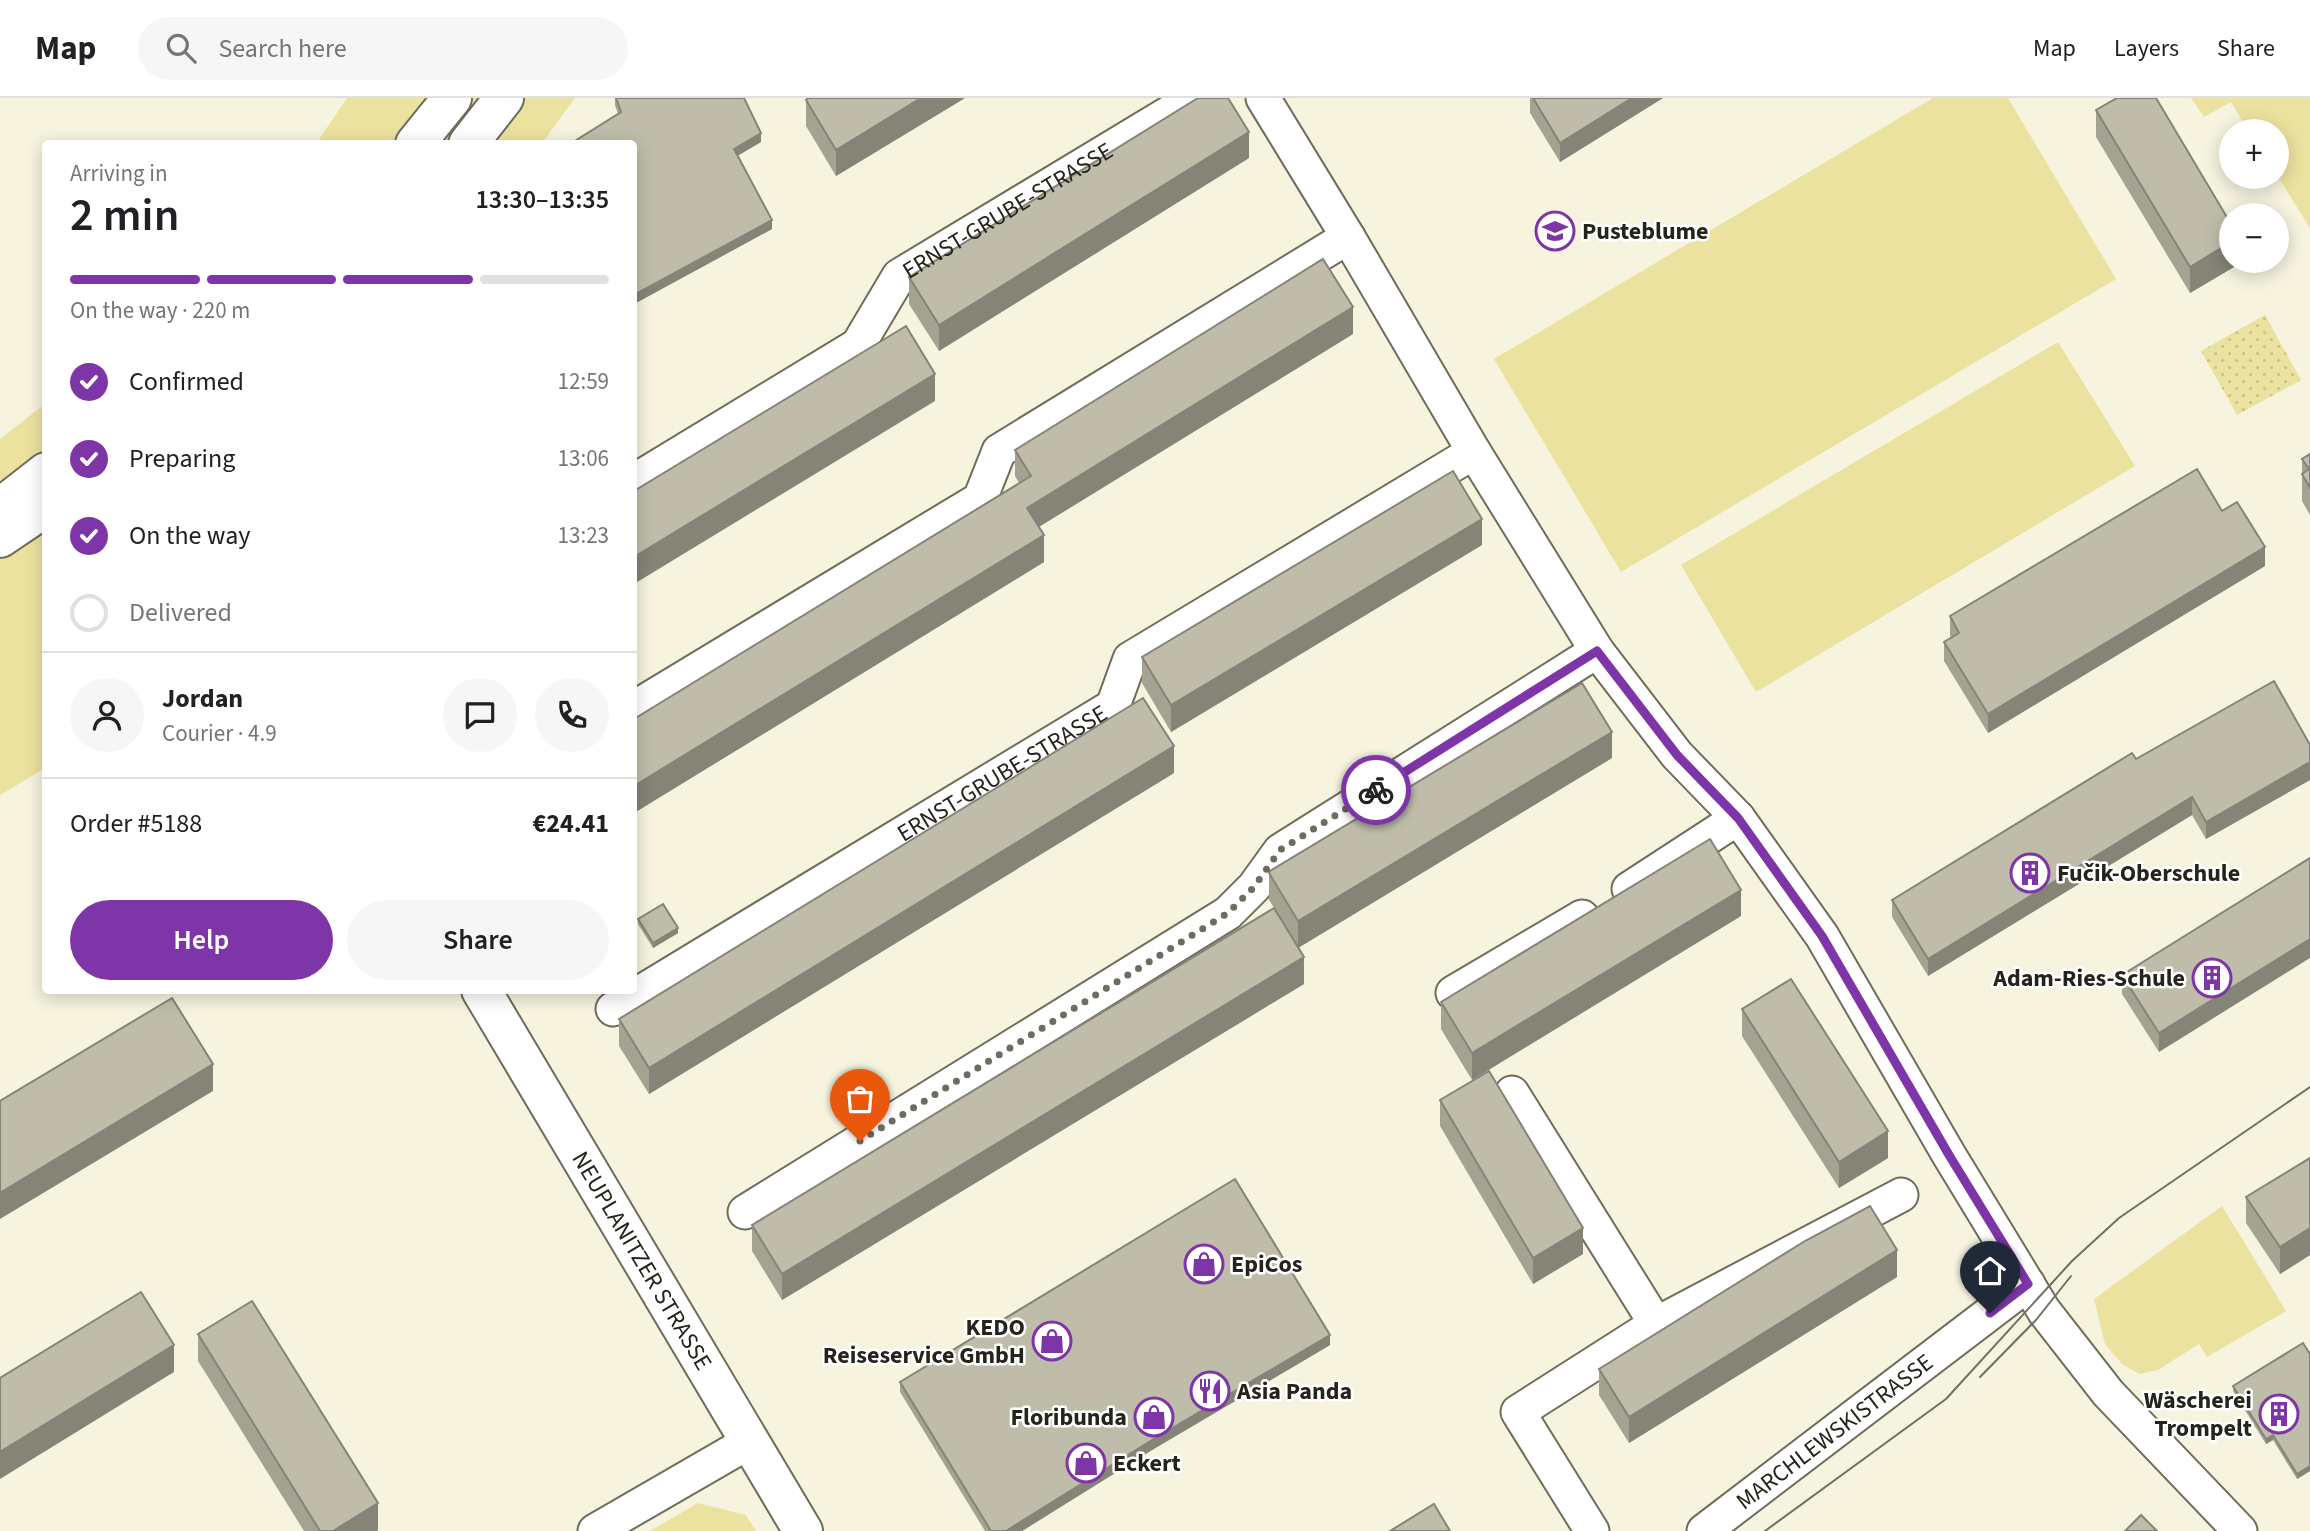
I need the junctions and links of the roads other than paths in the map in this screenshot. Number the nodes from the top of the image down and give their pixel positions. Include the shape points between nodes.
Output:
1 (452, 98) edge
2 (504, 98) edge
3 (512, 98) edge
4 (1194, 98) edge
5 (1263, 98) edge
6 (418, 140) edge
7 (471, 140) edge
8 (486, 140) edge
9 (1348, 237) junction
10 (1474, 452) junction
11 (42, 475) edge
12 (637, 479) edge
13 (0, 508) edge
14 (42, 510) edge
15 (0, 538) edge
16 (1597, 651) junction
17 (637, 706) edge
18 (1738, 818) junction
19 (1453, 993) edge
20 (483, 994) edge
21 (613, 1009) dead end
22 (1512, 1093) dead end
23 (1901, 1195) dead end
24 (745, 1212) dead end
25 (2028, 1284) junction
26 (1657, 1324) junction
27 (749, 1441) junction
28 (595, 1531) edge
29 (803, 1531) edge
30 (1592, 1531) edge
31 (1704, 1531) edge
32 (2240, 1531) edge

1 - 6 street
2 - 7 street
3 - 8 street
4 - 12 street, ERNST-GRUBE-STRASSE via 899,276 858,345
5 - 9 street
9 - 10 street
9 - 17 street via 999,451 980,499
10 - 16 street
10 - 21 street, ERNST-GRUBE-STRASSE via 1130,659 1113,706
11 - 13 street
14 - 15 street
16 - 18 street via 1677,755
16 - 24 street via 1280,850 1254,887 1228,913
18 - 19 street via 1643,881
18 - 25 street via 1822,936
20 - 27 street, NEUPLANITZER STRASSE
22 - 26 street
23 - 26 street
25 - 31 street, MARCHLEWSKISTRASSE
25 - 32 street via 2108,1393
26 - 30 street via 1518,1412
27 - 28 street
27 - 29 street, NEUPLANITZER STRASSE

